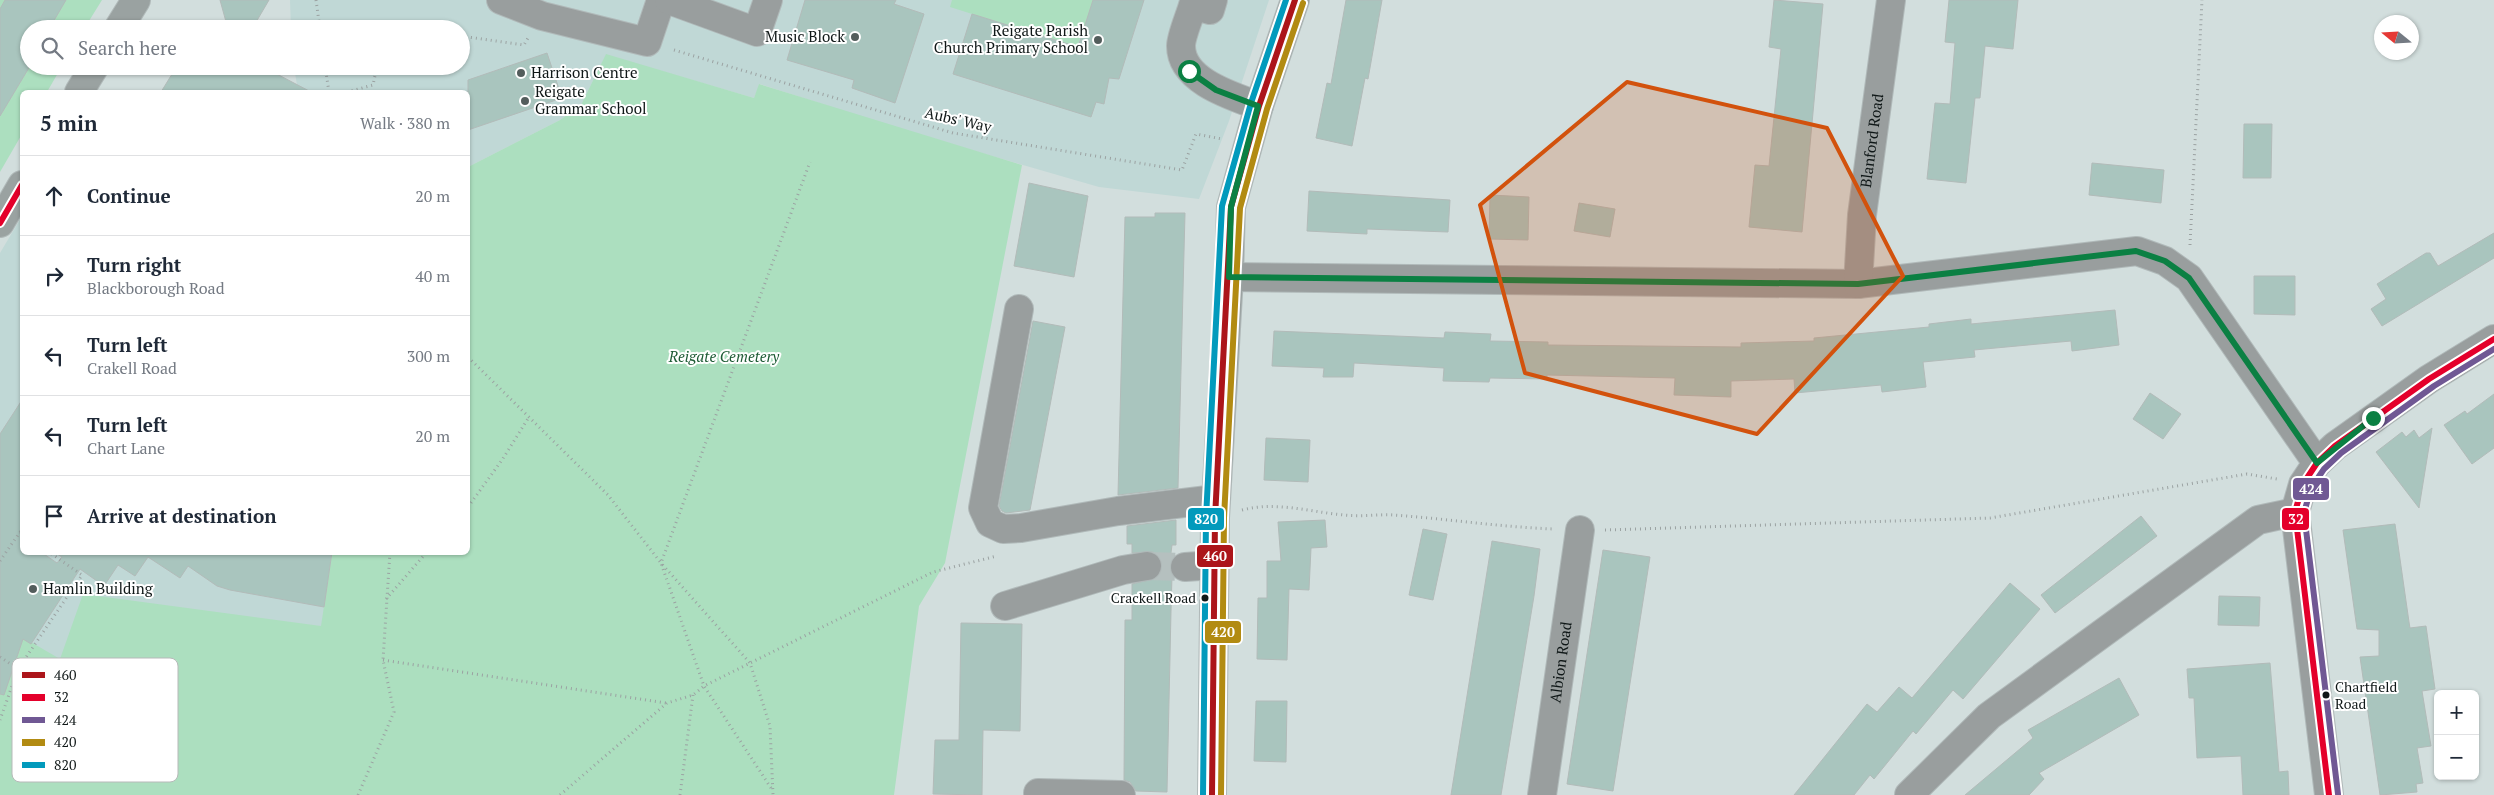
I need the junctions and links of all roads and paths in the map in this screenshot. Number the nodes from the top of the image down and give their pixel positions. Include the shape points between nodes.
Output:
1 (136, 0) edge
2 (316, 0) edge
3 (501, 0) edge
4 (661, 0) edge
5 (669, 0) edge
6 (768, 0) edge
7 (1213, 0) edge
8 (1295, 0) edge
9 (1891, 0) edge
10 (2202, 0) edge
11 (542, 16) junction
12 (124, 20) edge
13 (319, 20) edge
14 (470, 37) edge
15 (647, 42) junction
16 (89, 75) edge
17 (326, 75) edge
18 (375, 75) edge
19 (80, 90) edge
20 (329, 90) edge
21 (354, 90) edge
22 (1258, 106) junction
23 (1247, 144) junction
24 (810, 162) dead end
25 (20, 188) edge
26 (0, 223) edge
27 (1229, 277) junction
28 (2189, 278) junction
29 (1858, 284) junction
30 (1019, 310) dead end
31 (2494, 339) edge
32 (470, 359) edge
33 (529, 416) junction
34 (2310, 473) junction
35 (470, 504) edge
36 (1215, 509) junction
37 (2295, 512) junction
38 (1580, 530) junction
39 (20, 532) edge
40 (53, 555) edge
41 (390, 555) edge
42 (424, 555) edge
43 (998, 556) dead end
44 (0, 561) edge
45 (661, 563) junction
46 (1147, 566) tunnel mouth
47 (1214, 566) junction
48 (1185, 567) tunnel mouth
49 (385, 599) junction
50 (1005, 606) dead end
51 (0, 657) edge
52 (25, 658) edge
53 (383, 660) junction
54 (750, 663) junction
55 (12, 665) edge
56 (12, 686) edge
57 (704, 686) junction
58 (693, 694) junction
59 (667, 703) junction
60 (0, 720) edge
61 (772, 788) junction
62 (1038, 793) dead end
63 (358, 795) edge
64 (560, 795) edge
65 (680, 795) edge
66 (773, 795) edge
67 (1120, 795) edge
68 (1212, 795) edge
69 (1542, 795) edge
70 (1909, 795) edge
71 (2329, 795) edge

1 - 12 main road
2 - 13 path
3 - 11 street
4 - 15 street
5 - 6 street via 757,32
7 - 22 street via 1210,10 1193,5 1181,46 1189,71 1216,90
8 - 22 main road
9 - 29 street, Blanford Road via 1862,215
10 - 28 path
11 - 14 path via 524,45
11 - 15 street
15 - 23 path, Aubs' Way via 962,135 1182,170 1196,134
16 - 19 main road
17 - 20 path
18 - 21 path via 373,85
22 - 23 main road
23 - 27 main road via 1231,207
24 - 45 path
25 - 26 main road
27 - 29 street
27 - 36 main road
28 - 29 street via 2165,261 2136,251
28 - 34 street
30 - 36 street via 983,508 990,523 1003,529 1021,528 1118,510
31 - 34 street via 2381,412 2335,446
32 - 33 path
33 - 35 path
33 - 45 path via 608,495
34 - 37 street
34 - 38 path via 2247,474 1990,518
36 - 38 path via 1288,506 1346,516 1391,515
36 - 47 main road
37 - 70 street via 2258,520 1997,710
37 - 71 street
38 - 69 street, Albion Road
39 - 44 path
40 - 52 path via 82,575
41 - 49 path
42 - 49 path
43 - 54 path via 933,572
45 - 54 path
45 - 57 path
46 - 50 street via 1123,570
47 - 48 street
47 - 68 main road
49 - 53 path
51 - 55 path
53 - 59 path
53 - 63 path via 394,712
54 - 57 path
54 - 61 path via 770,726
56 - 60 path
57 - 58 path
57 - 61 path
58 - 59 path
58 - 65 path
59 - 64 path
61 - 66 path
62 - 67 street

